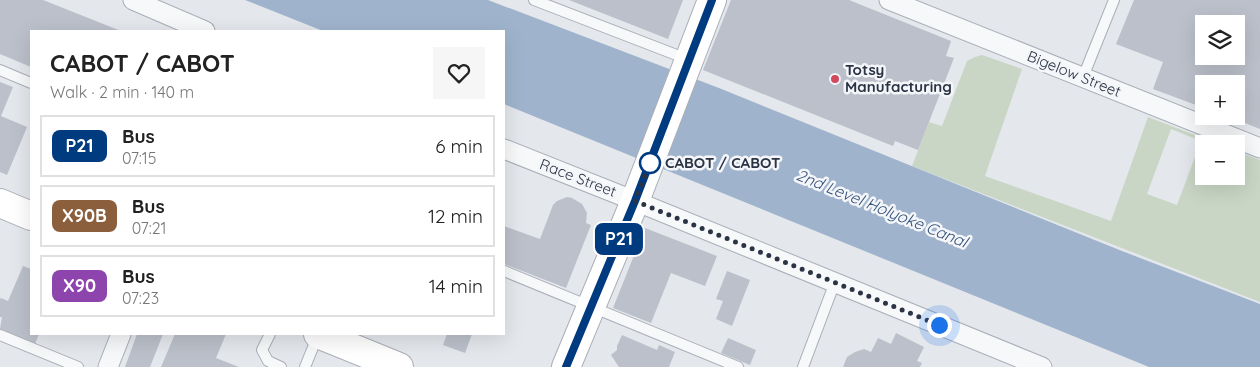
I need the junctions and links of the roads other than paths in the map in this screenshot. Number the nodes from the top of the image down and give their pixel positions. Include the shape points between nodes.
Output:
1 (133, 0) edge
2 (534, 0) edge
3 (712, 0) edge
4 (888, 0) edge
5 (1114, 0) edge
6 (203, 30) edge
7 (688, 63) junction
8 (0, 70) edge
9 (1083, 77) junction
10 (30, 83) edge
11 (1260, 148) edge
12 (505, 149) edge
13 (637, 195) junction
14 (0, 203) edge
15 (30, 216) edge
16 (505, 271) edge
17 (835, 282) junction
18 (591, 307) junction
19 (0, 335) edge
20 (121, 335) edge
21 (270, 335) edge
22 (318, 335) edge
23 (320, 335) edge
24 (1031, 365) edge
25 (78, 367) edge
26 (108, 367) edge
27 (281, 367) edge
28 (305, 367) edge
29 (399, 367) edge
30 (566, 367) edge
31 (738, 367) edge
32 (803, 367) edge

1 - 6 street
2 - 7 lane
3 - 7 main road
4 - 9 street, Bigelow Street
5 - 9 lane
7 - 13 main road
8 - 10 lane
9 - 11 street, Bigelow Street
12 - 13 street, Race Street
13 - 17 street, Race Street
13 - 18 main road
14 - 15 main road
16 - 18 lane
17 - 24 street, Race Street
17 - 32 lane
18 - 30 main road
18 - 31 lane
19 - 25 lane
20 - 26 street
21 - 27 lane via 262,350 268,361
22 - 28 lane
23 - 29 main road

